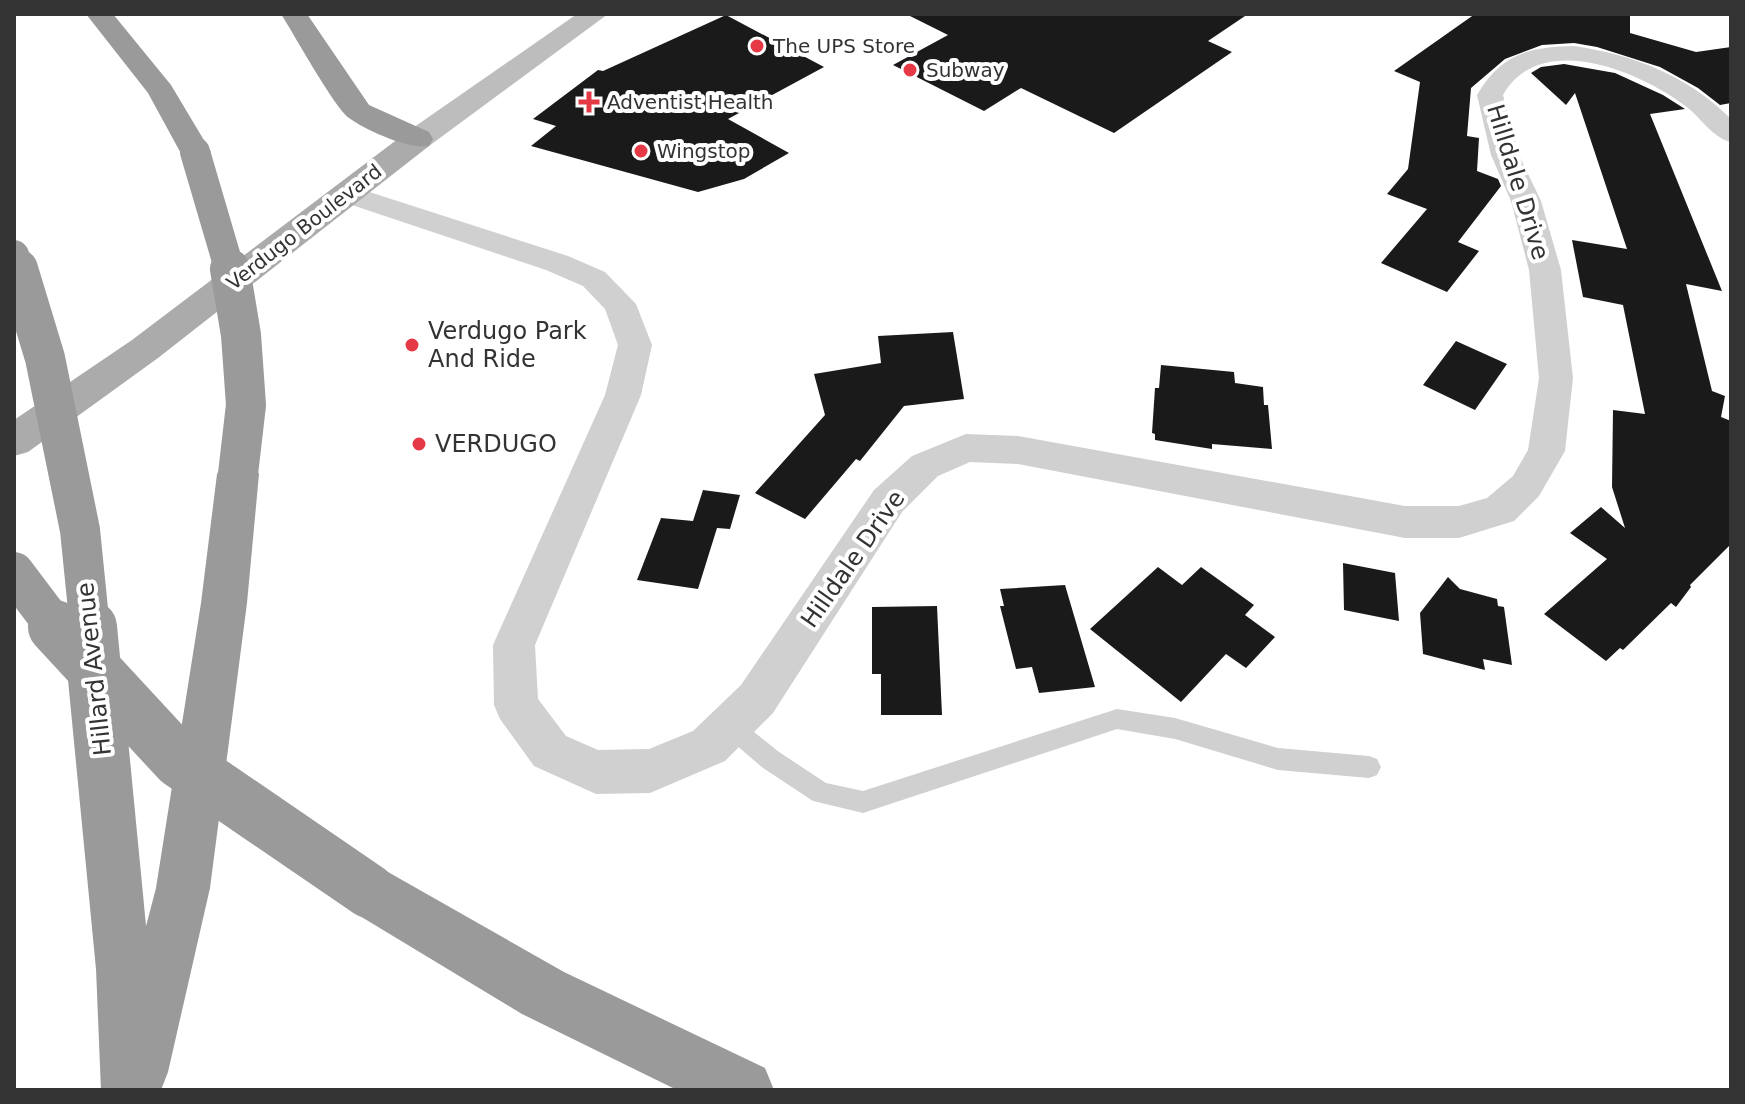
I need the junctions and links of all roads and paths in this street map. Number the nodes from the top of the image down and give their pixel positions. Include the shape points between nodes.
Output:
1 (99, 14) edge
2 (294, 14) edge
3 (595, 14) edge
4 (1731, 134) edge
5 (418, 139) junction
6 (347, 194) junction
7 (14, 255) edge
8 (14, 441) edge
9 (14, 572) edge
10 (730, 726) junction
11 (1369, 767) dead end
12 (130, 1090) edge
13 (743, 1090) edge

1 - 12 highway, bridge via 161,91 195,152 227,253 246,405 183,888
2 - 5 highway via 358,111
3 - 5 main road, Verdugo Boulevard
4 - 10 street, Hilldale Drive via 1696,100 1660,77 1587,55 1532,59 1504,73 1490,95 1545,270 1556,378 1546,451 1526,486 1500,510 1459,522 1405,522 1018,450 966,448 925,466 888,501 757,699
5 - 6 main road, Verdugo Boulevard
6 - 8 main road, Verdugo Boulevard via 145,349
6 - 10 street, Hilldale Drive via 594,279 620,304 635,345 623,395 514,645 516,705 550,751 596,772 650,771 709,746
7 - 12 highway, Hillard Avenue, bridge via 45,358 80,530
9 - 13 highway, bridge via 50,621 179,761 369,891 543,993
10 - 11 lane via 821,793 863,802 1117,719 1150,720 1309,765

